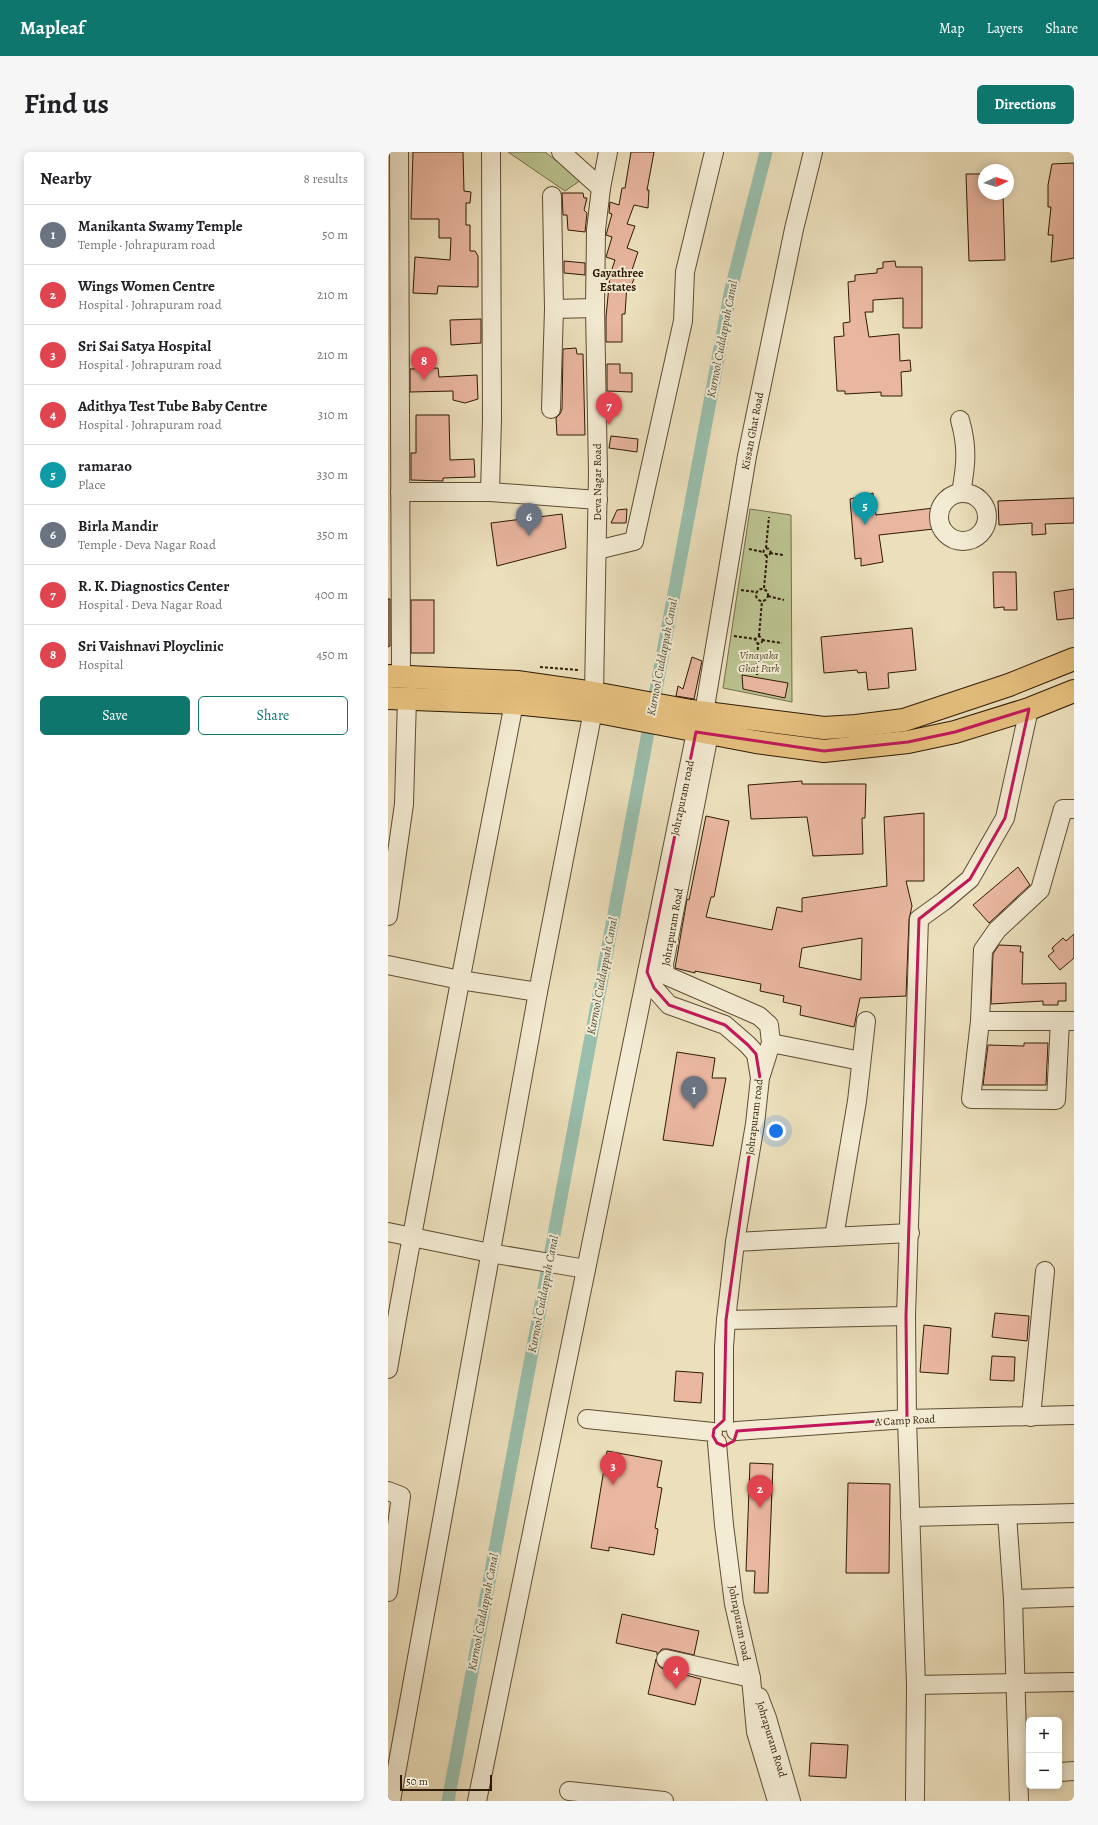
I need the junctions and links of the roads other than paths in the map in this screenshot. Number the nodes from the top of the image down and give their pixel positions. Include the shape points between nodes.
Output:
1 (399, 152) edge
2 (491, 152) edge
3 (561, 152) edge
4 (608, 152) edge
5 (714, 152) edge
6 (813, 152) edge
7 (601, 188) junction
8 (552, 196) dead end
9 (595, 308) junction
10 (554, 309) junction
11 (395, 363) edge
12 (551, 409) dead end
13 (960, 420) dead end
14 (394, 449) edge
15 (400, 492) junction
16 (490, 492) junction
17 (961, 493) dead end
18 (598, 500) junction
19 (394, 538) edge
20 (597, 550) junction
21 (1074, 659) edge
22 (395, 676) edge
23 (1074, 690) edge
24 (397, 698) edge
25 (593, 702) junction
26 (514, 703) junction
27 (1029, 709) junction
28 (697, 724) junction
29 (1074, 809) edge
30 (393, 845) edge
31 (388, 916) edge
32 (388, 965) edge
33 (647, 972) junction
34 (460, 980) junction
35 (538, 992) junction
36 (866, 1021) dead end
37 (980, 1021) junction
38 (1067, 1021) edge
39 (771, 1043) junction
40 (861, 1061) junction
41 (760, 1078) junction
42 (388, 1232) edge
43 (910, 1232) junction
44 (413, 1237) junction
45 (834, 1237) junction
46 (735, 1242) junction
47 (490, 1253) junction
48 (586, 1269) junction
49 (1045, 1271) dead end
50 (393, 1301) edge
51 (906, 1316) junction
52 (726, 1320) junction
53 (388, 1369) edge
54 (1074, 1415) edge
55 (1032, 1417) junction
56 (587, 1419) dead end
57 (907, 1419) junction
58 (722, 1432) junction
59 (388, 1491) edge
60 (1074, 1513) edge
61 (1007, 1515) junction
62 (910, 1517) junction
63 (388, 1591) edge
64 (1074, 1597) edge
65 (1013, 1599) junction
66 (666, 1659) dead end
67 (751, 1678) junction
68 (1074, 1682) edge
69 (1016, 1683) junction
70 (916, 1685) junction
71 (1074, 1771) edge
72 (1062, 1772) edge
73 (1024, 1773) edge
74 (392, 1777) edge
75 (569, 1790) dead end
76 (916, 1799) dead end
77 (391, 1801) edge
78 (477, 1801) edge
79 (664, 1801) edge
80 (776, 1801) edge
81 (791, 1801) edge
82 (1019, 1801) edge

1 - 11 street
2 - 16 street
3 - 7 street
4 - 7 street, Deva Nagar Road
5 - 20 street via 685,272 683,321 634,541
6 - 28 street, Kissan Ghat Road via 794,230 747,456
7 - 9 street, Deva Nagar Road via 596,230
8 - 10 street
9 - 10 street
9 - 18 street, Deva Nagar Road
10 - 12 street
11 - 14 street
13 - 17 street via 966,454
14 - 15 street
15 - 16 street
15 - 19 street
16 - 18 street
18 - 20 street, Deva Nagar Road
19 - 22 street
20 - 25 street, Deva Nagar Road
21 - 28 main road via 1009,685 904,720 824,728
22 - 25 main road via 517,682
23 - 27 main road
24 - 26 main road
24 - 30 street via 404,804
25 - 26 main road
25 - 28 main road
25 - 35 street, Deva Nagar Road
26 - 34 street
27 - 28 main road via 955,732 908,742 824,751 756,742
27 - 43 street via 1005,818 970,880 919,919
28 - 33 street, Johrapuram road
28 - 39 street, Johrapuram Road via 664,964 665,975 759,1016 769,1025
29 - 37 street via 1063,809 1040,890 997,930 983,950
30 - 31 street
32 - 34 street
33 - 41 street, Johrapuram road via 654,988 669,1005 725,1025 748,1045 756,1054
33 - 48 street
34 - 35 street
34 - 44 street
35 - 47 street, Deva Nagar Road
36 - 40 street
37 - 38 street
37 - 38 street via 971,1099 1056,1100
39 - 40 street
39 - 41 street, Johrapuram Road
40 - 45 street via 857,1101
41 - 46 street, Johrapuram road
42 - 44 street
43 - 45 street
43 - 51 street
44 - 47 street
44 - 50 street
45 - 46 street
46 - 52 street, Johrapuram road
47 - 48 street
47 - 74 street, Deva Nagar Road
48 - 78 street
49 - 55 street
50 - 53 street
51 - 52 street
51 - 57 street
52 - 58 street, Johrapuram road
54 - 55 street, A Camp Road
55 - 57 street, A Camp Road
56 - 58 street, A Camp Road
57 - 58 street, A Camp Road
57 - 62 street
58 - 67 street, Johrapuram road via 724,1525 734,1604
59 - 63 street via 401,1496
60 - 61 street
61 - 62 street
61 - 65 street
62 - 70 street
64 - 65 street
65 - 69 street
66 - 67 street
67 - 80 street, Johrapuram road via 756,1732
67 - 81 street, Johrapuram Road via 767,1718
68 - 69 street
69 - 70 street
69 - 73 street
70 - 76 street
71 - 72 street
73 - 82 street
74 - 77 street, Deva Nagar Road
75 - 79 street

